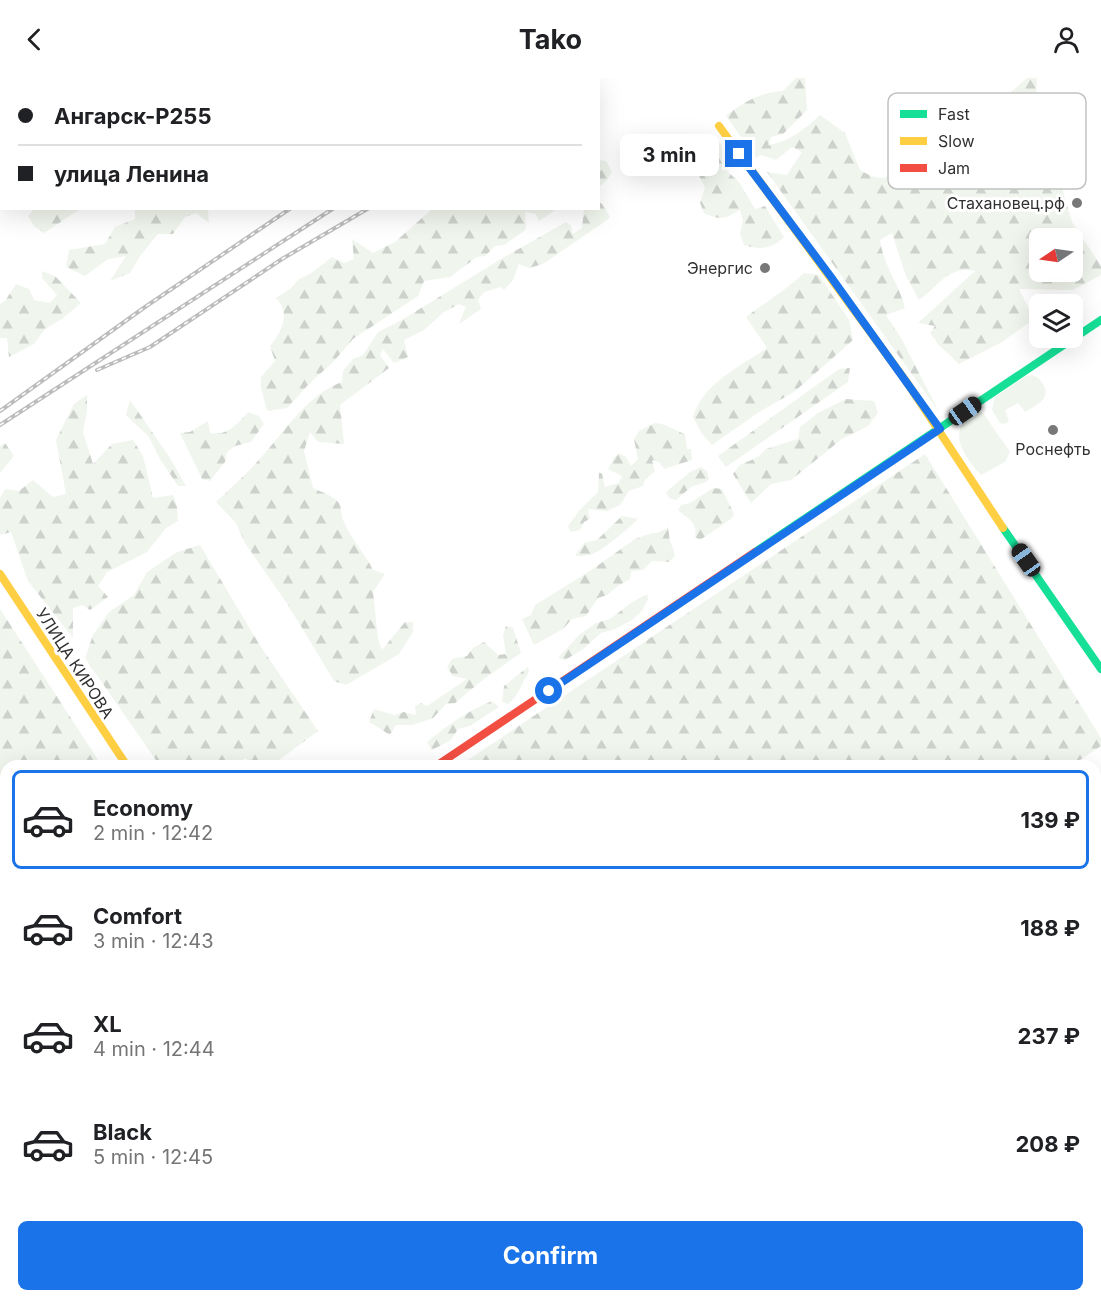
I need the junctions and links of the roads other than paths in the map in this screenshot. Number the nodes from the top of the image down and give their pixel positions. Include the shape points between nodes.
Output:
1 (719, 126) dead end
2 (1101, 320) edge
3 (940, 429) junction
4 (0, 574) edge
5 (1101, 669) edge
6 (123, 760) edge
7 (445, 760) edge

1 - 3 street
2 - 3 street
3 - 5 street
3 - 7 street
4 - 6 street, УЛИЦА КИРОВА

